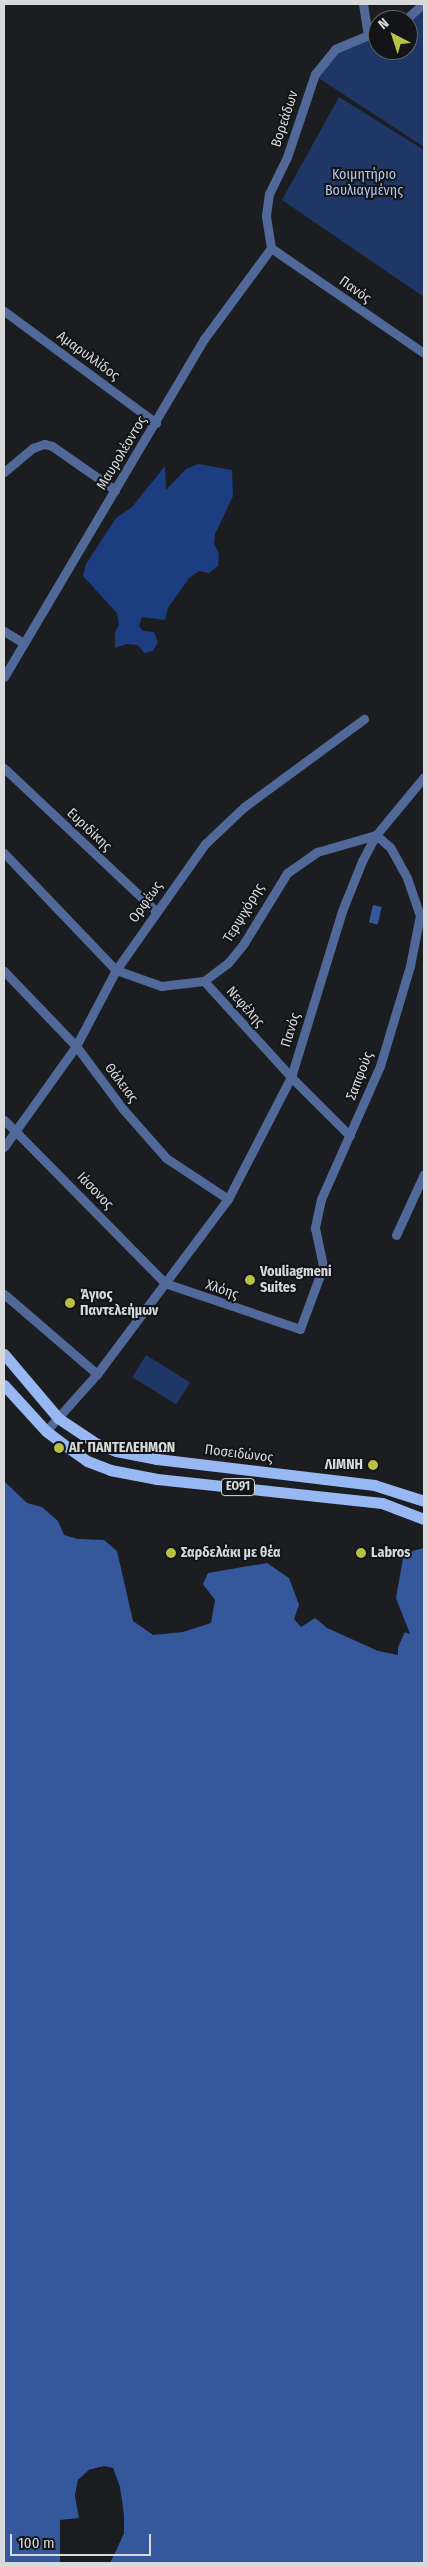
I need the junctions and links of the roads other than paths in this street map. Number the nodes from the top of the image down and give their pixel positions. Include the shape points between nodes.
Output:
1 (363, 4) edge
2 (368, 35) joint
3 (270, 248) junction
4 (4, 311) edge
5 (424, 353) edge
6 (156, 423) junction
7 (4, 472) edge
8 (115, 490) junction
9 (4, 631) edge
10 (22, 643) junction
11 (4, 677) edge
12 (364, 719) dead end
13 (4, 768) edge
14 (424, 778) edge
15 (376, 835) junction
16 (4, 853) edge
17 (156, 911) junction
18 (422, 918) edge
19 (116, 970) junction
20 (4, 971) edge
21 (204, 981) junction
22 (76, 1046) junction
23 (290, 1077) junction
24 (4, 1120) edge
25 (16, 1129) junction
26 (350, 1136) junction
27 (4, 1147) edge
28 (424, 1174) edge
29 (228, 1199) junction
30 (396, 1235) dead end
31 (165, 1283) junction
32 (4, 1294) edge
33 (300, 1329) joint
34 (4, 1354) edge
35 (97, 1374) junction
36 (4, 1385) edge
37 (58, 1418) junction
38 (46, 1431) junction
39 (421, 1500) edge
40 (408, 1512) junction
41 (424, 1519) edge

1 - 2 street
2 - 3 street, Βορεάδων via 335,49 315,74 287,157 269,194 266,215
3 - 5 street, Πανός
3 - 6 street, Μαυρολέοντος via 207,333
4 - 6 street, Αμαρυλλίδος
6 - 8 street, Μαυρολέοντος
7 - 8 street via 33,448 44,444 52,446
8 - 10 street, Μαυρολέοντος
9 - 10 street
10 - 11 street, Μαυρολέοντος
12 - 17 street, Ορφέως via 222,825
13 - 17 street, Ευριδίκης
14 - 15 street, Πανός
15 - 18 street, Σαπφούς via 390,847 407,878
15 - 21 street, Τερψιχόρης via 317,852 287,872 244,943 228,963
15 - 23 street, Πανός via 342,911
16 - 19 street
17 - 19 street, Ορφέως
18 - 26 street, Σαπφούς via 380,1066
19 - 21 street via 162,986
19 - 22 street, Ορφέως
20 - 22 street, Θάλειας
21 - 23 street, Νεφέλης
22 - 25 street, Ορφέως
22 - 29 street, Θάλειας via 123,1109 166,1158
23 - 26 street, Νεφέλης
23 - 29 street, Πανός
24 - 25 street, Ιάσονος
25 - 27 street, Ορφέως
25 - 31 street, Ιάσονος
26 - 33 street, Σαπφούς via 321,1199 315,1228 323,1267
28 - 30 street
29 - 31 street, Πανός
31 - 33 street, Χλόης
31 - 35 street
32 - 35 street
34 - 37 main road, Ποσειδώνος / ΕΟ91
35 - 37 street
36 - 38 main road, ΕΟ91
37 - 38 street
37 - 39 main road, Ποσειδώνος / ΕΟ91 via 97,1444 136,1456 374,1485
38 - 40 main road, ΕΟ91 via 87,1461 132,1475 372,1501
39 - 40 main road
40 - 41 main road, ΕΟ91

